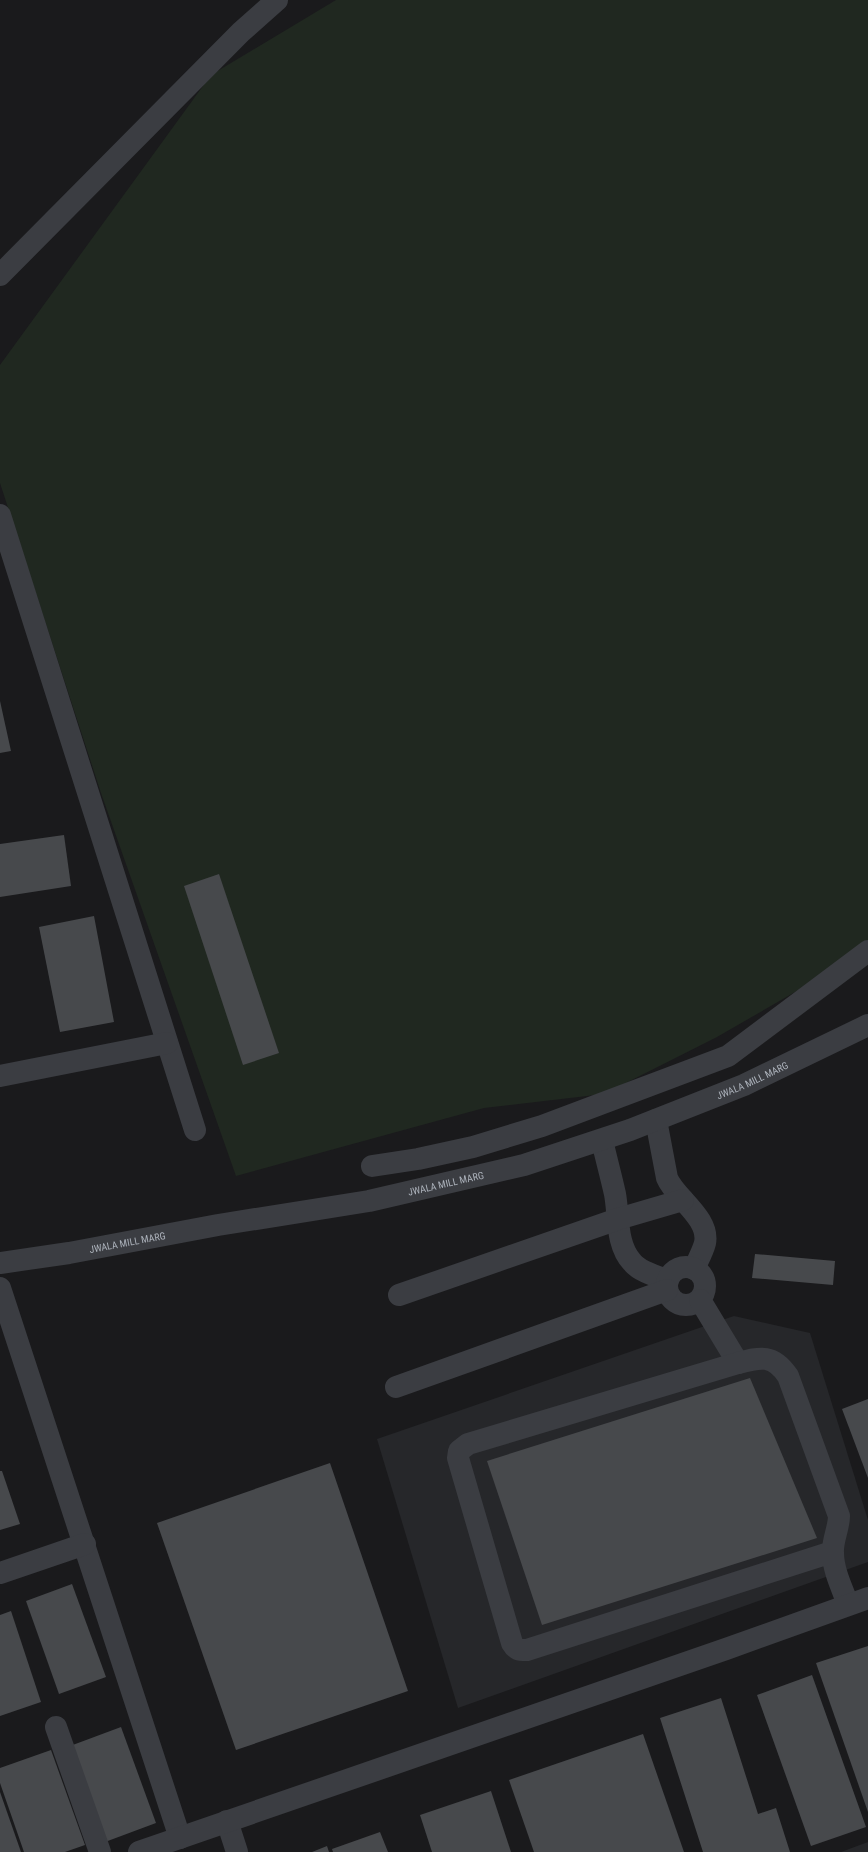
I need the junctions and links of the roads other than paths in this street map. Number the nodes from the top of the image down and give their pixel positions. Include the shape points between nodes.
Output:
1 (276, 0) edge
2 (0, 274) edge
3 (0, 515) edge
4 (868, 951) edge
5 (868, 1025) edge
6 (167, 1043) junction
7 (0, 1076) edge
8 (656, 1120) junction
9 (195, 1130) dead end
10 (602, 1140) junction
11 (372, 1166) dead end
12 (683, 1200) junction
13 (618, 1219) junction
14 (0, 1263) edge
15 (694, 1269) junction
16 (668, 1285) junction
17 (0, 1288) edge
18 (399, 1295) dead end
19 (700, 1300) junction
20 (738, 1363) junction
21 (396, 1387) dead end
22 (85, 1544) junction
23 (832, 1552) junction
24 (0, 1573) edge
25 (858, 1601) edge
26 (56, 1727) dead end
27 (227, 1821) junction
28 (180, 1838) junction
29 (100, 1852) edge
30 (139, 1852) edge
31 (237, 1852) edge

1 - 2 street
3 - 6 street
4 - 11 street via 728,1056 542,1126 474,1147
5 - 8 street, JWALA MILL MARG via 744,1085
6 - 7 street
6 - 9 street
8 - 10 street, JWALA MILL MARG
8 - 12 street via 667,1178 670,1186
10 - 13 street via 615,1194
10 - 14 street, JWALA MILL MARG via 524,1165 369,1201
12 - 13 street
12 - 15 street via 691,1208 704,1232 705,1242
13 - 16 street via 624,1248 632,1262
13 - 18 street
15 - 16 street via 682,1267 673,1271
15 - 19 street via 700,1272 705,1280 705,1291
16 - 19 street via 672,1299 680,1305 691,1305
16 - 21 street
17 - 22 street
19 - 20 street
20 - 23 street via 767,1359 780,1364 788,1376 839,1516
20 - 23 street via 468,1444 459,1451 458,1458 514,1648 526,1650
22 - 24 street
22 - 28 street
23 - 25 street via 835,1568
25 - 27 street
26 - 29 street
27 - 28 street
27 - 31 street
28 - 30 street

